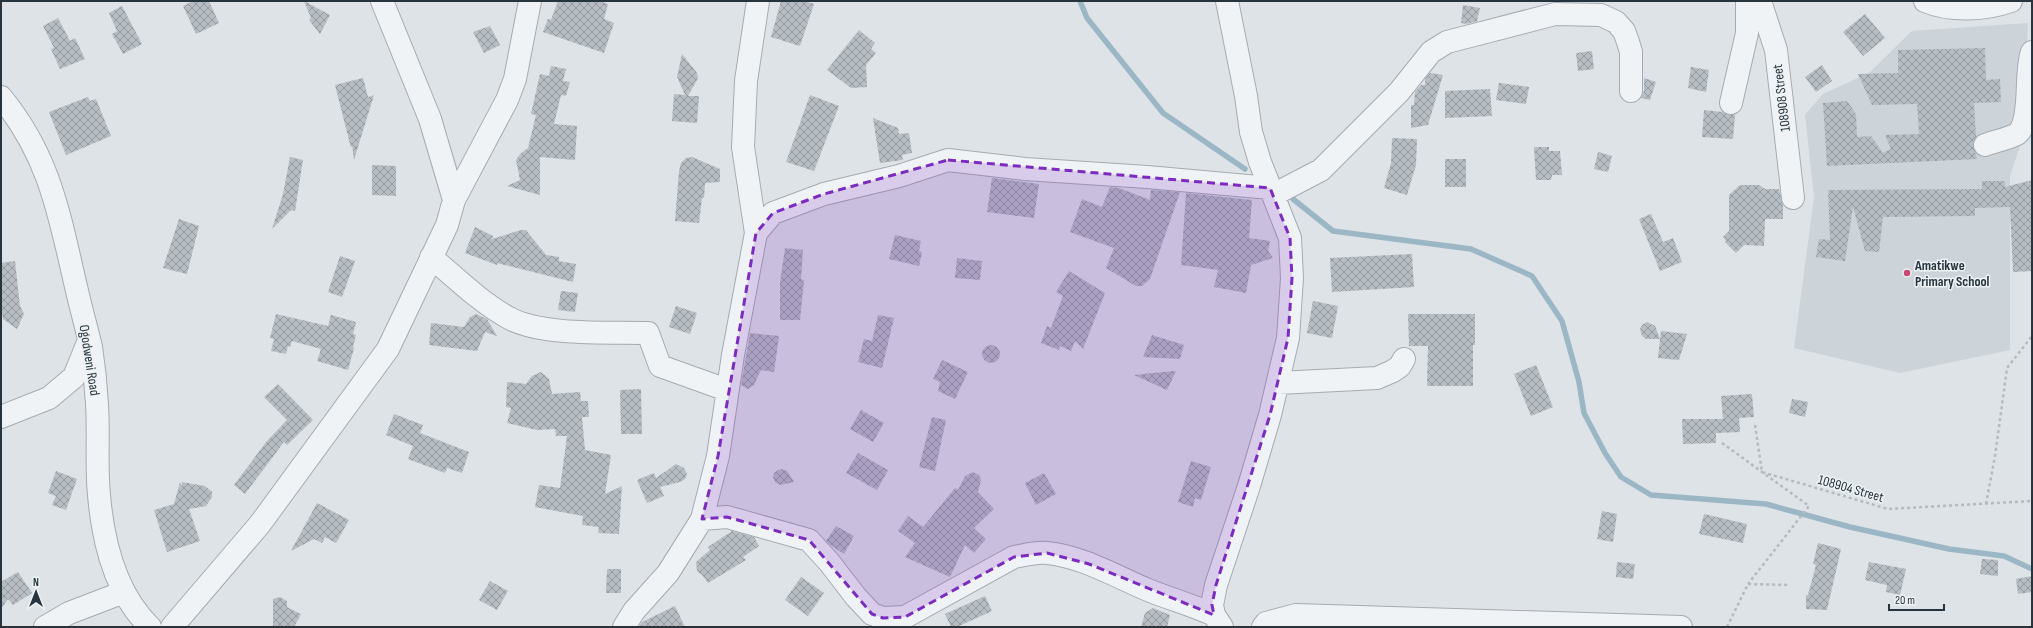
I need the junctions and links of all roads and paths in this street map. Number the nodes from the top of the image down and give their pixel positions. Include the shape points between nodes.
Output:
1 (382, 1) edge
2 (530, 1) edge
3 (758, 1) edge
4 (1227, 1) edge
5 (1747, 1) edge
6 (1760, 1) edge
7 (1925, 1) edge
8 (2011, 1) edge
9 (2032, 52) edge
10 (1631, 91) dead end
11 (1, 97) edge
12 (1732, 103) dead end
13 (1985, 145) dead end
14 (1272, 192) junction
15 (1792, 198) dead end
16 (454, 200) junction
17 (756, 233) junction
18 (431, 257) junction
19 (2032, 336) edge
20 (89, 340) junction
21 (1404, 359) dead end
22 (1278, 383) junction
23 (727, 390) junction
24 (1, 417) edge
25 (1755, 425) dead end
26 (1722, 444) dead end
27 (1762, 472) junction
28 (2032, 501) edge
29 (1986, 504) junction
30 (702, 519) junction
31 (1748, 584) junction
32 (1790, 585) dead end
33 (124, 592) junction
34 (1218, 621) edge
35 (45, 627) edge
36 (150, 627) edge
37 (172, 627) edge
38 (624, 627) edge
39 (1263, 627) edge
40 (1681, 627) edge
41 (1728, 627) edge

1 - 16 street via 430,119
2 - 16 street via 515,79 507,100
3 - 17 street via 746,81 743,147
4 - 14 street via 1251,132
5 - 12 street via 1747,33
6 - 15 street, 108908 Street via 1776,50
7 - 8 street via 1936,6 1963,8
9 - 13 street via 2029,116 2025,126 2017,134
10 - 14 street via 1631,52 1628,42 1616,22 1601,15 1554,14 1447,42 1431,52 1399,92 1321,170
11 - 20 street, Ogodweni Road via 42,162 61,216
14 - 17 street via 1147,177 1025,169 948,160 899,176 802,201 773,213
14 - 22 street via 1290,238 1292,278 1288,338
16 - 18 street via 447,225
17 - 23 street
18 - 23 street via 469,290 510,318 544,328 648,333 660,366
18 - 37 street via 388,349 260,524
19 - 29 path via 2007,368
20 - 24 street via 74,377 49,398
20 - 33 street, Ogodweni Road via 97,405 98,494 105,539
21 - 22 street via 1393,371 1377,378
22 - 34 street via 1249,486 1216,585 1212,605
23 - 30 street via 718,456
25 - 27 path
26 - 27 path
27 - 29 path, 108904 Street via 1888,509
27 - 31 path via 1809,506
28 - 29 path, 108904 Street
30 - 34 street via 727,517 809,540 872,614 883,618 905,617 1014,557 1047,553 1089,564
30 - 38 street via 668,573 634,611
31 - 32 path
31 - 41 path
33 - 35 street via 69,613
33 - 36 street, Ogodweni Road via 131,606
39 - 40 street via 1266,623 1296,615

